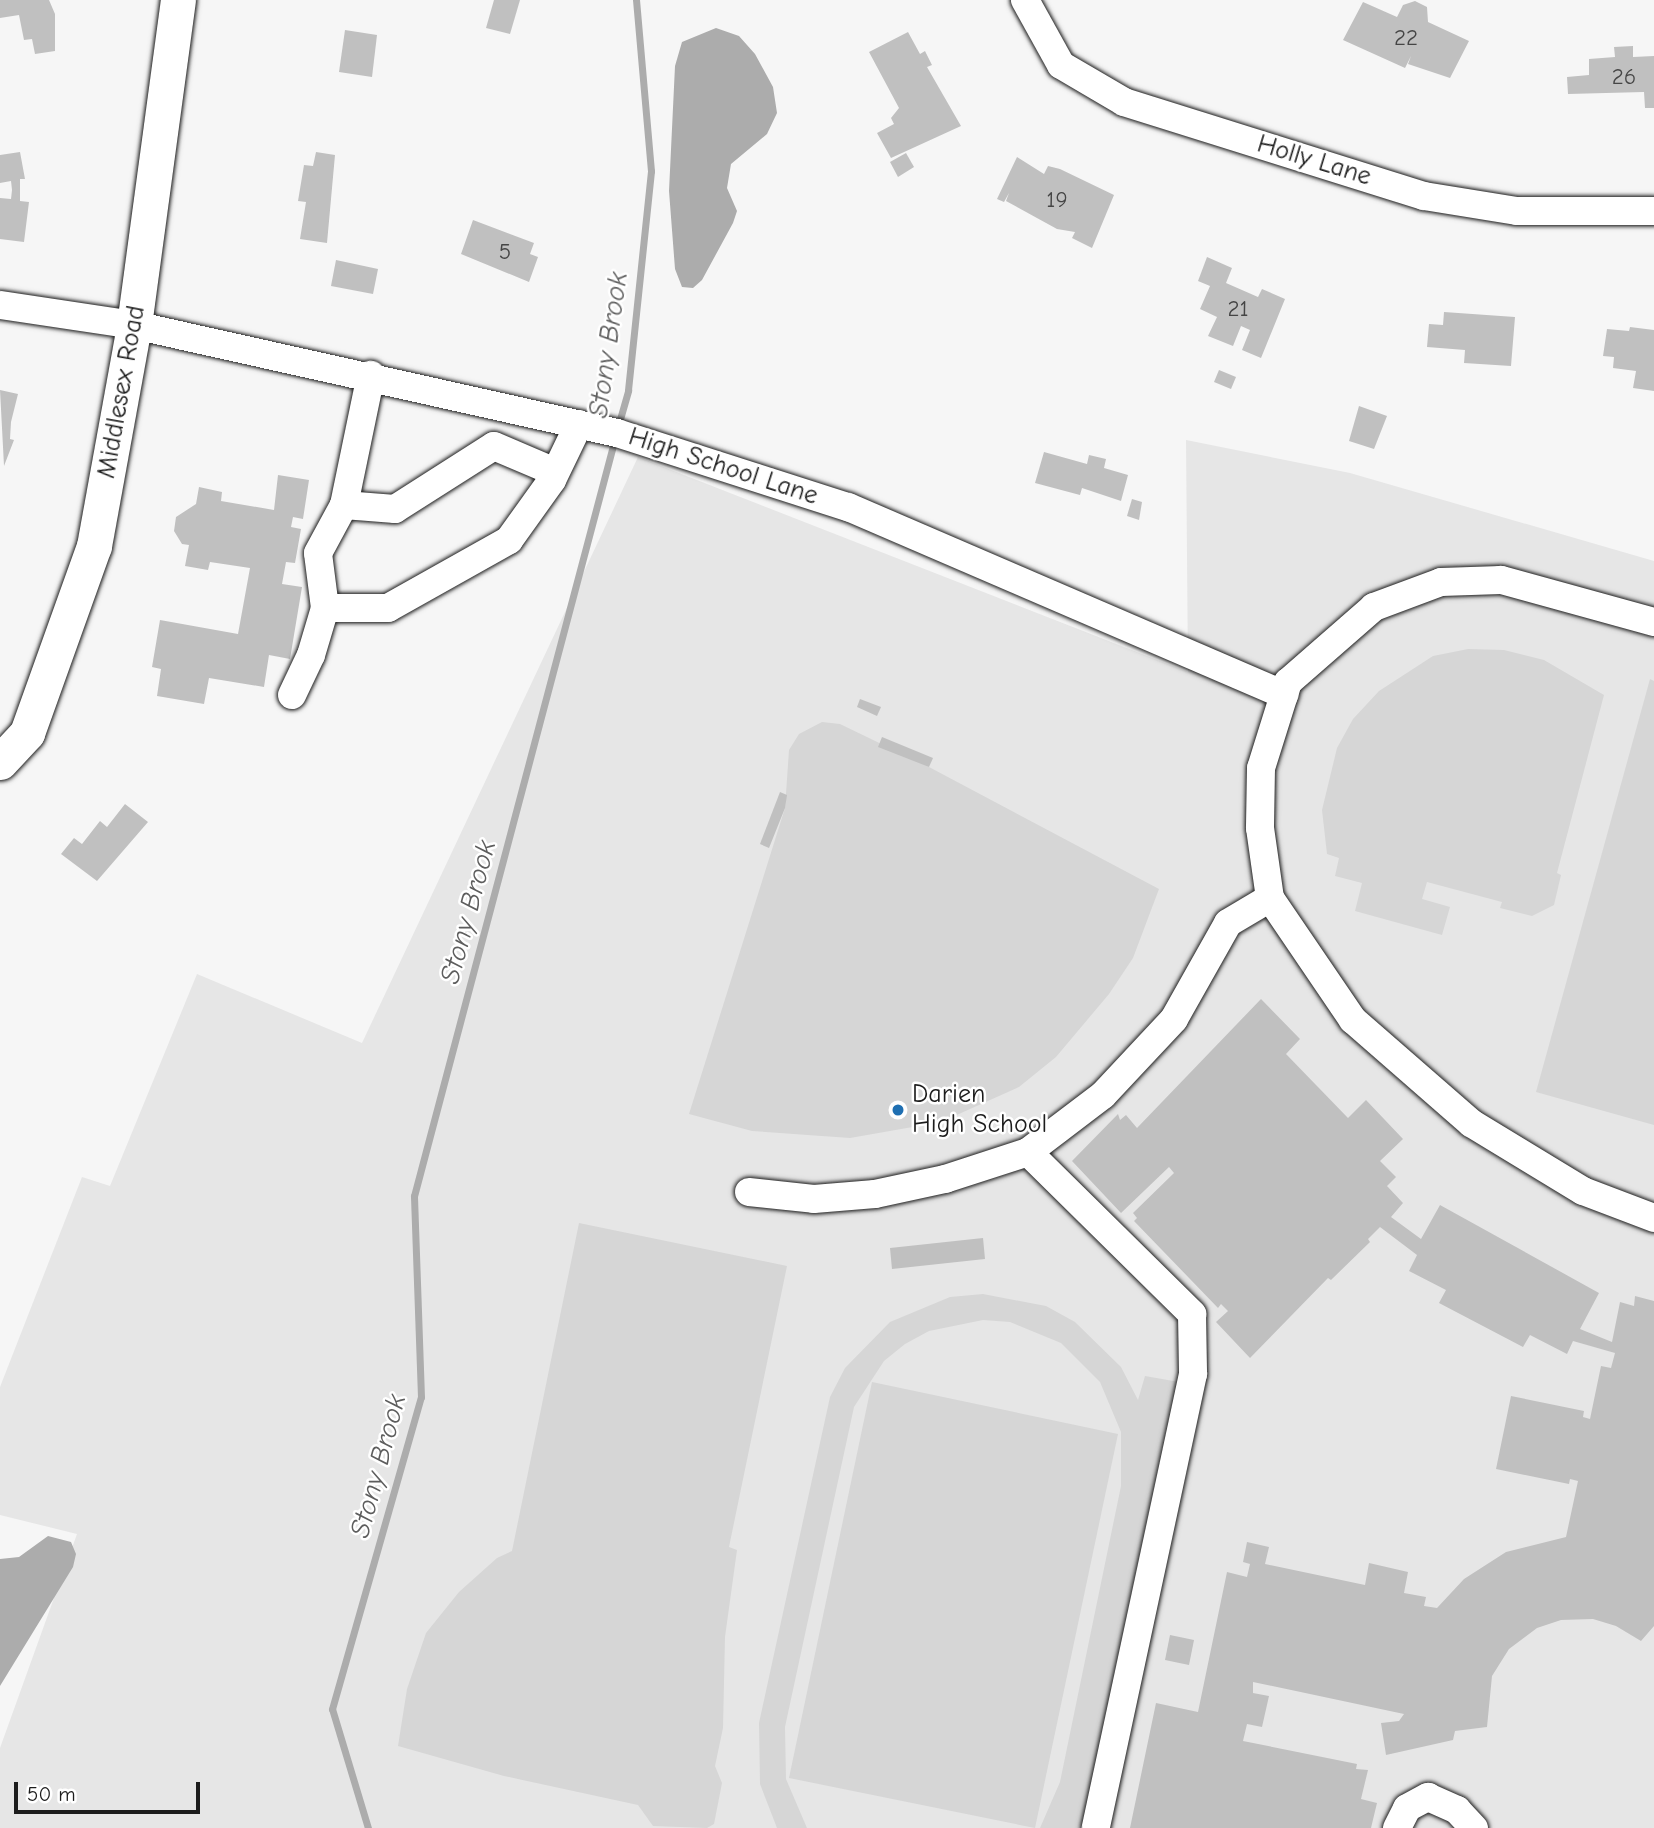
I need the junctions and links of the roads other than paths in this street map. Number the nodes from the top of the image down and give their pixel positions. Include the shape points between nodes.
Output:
1 (178, 0) edge
2 (1025, 0) edge
3 (1654, 211) edge
4 (0, 305) edge
5 (134, 325) junction
6 (371, 375) junction
7 (579, 424) junction
8 (555, 472) junction
9 (344, 505) junction
10 (325, 608) junction
11 (1654, 622) edge
12 (292, 695) dead end
13 (1284, 695) junction
14 (0, 762) edge
15 (1270, 898) junction
16 (1028, 1152) junction
17 (749, 1192) dead end
18 (1654, 1218) edge
19 (1096, 1828) edge
20 (1397, 1828) edge
21 (1474, 1828) edge

1 - 5 main road, Middlesex Road
2 - 3 street, Holly Lane via 1061,65 1124,102 1424,196 1517,211
4 - 5 street, High School Lane
5 - 6 street, High School Lane
5 - 14 main road, Middlesex Road via 94,546 27,733
6 - 7 street, High School Lane
6 - 9 street
7 - 8 street
7 - 13 street, High School Lane via 848,507
8 - 9 street via 494,446 395,509
8 - 10 street via 509,540 388,608
9 - 10 street via 318,553
10 - 12 street via 312,655
11 - 13 street via 1501,580 1441,582 1374,607 1288,682
13 - 15 street via 1261,768 1261,828
15 - 16 street via 1228,923 1174,1019 1103,1095
15 - 18 street via 1353,1020 1471,1123 1583,1191
16 - 17 street via 945,1179 875,1194 814,1199
16 - 19 street via 1192,1314 1193,1374
20 - 21 street via 1407,1808 1428,1797 1457,1810

